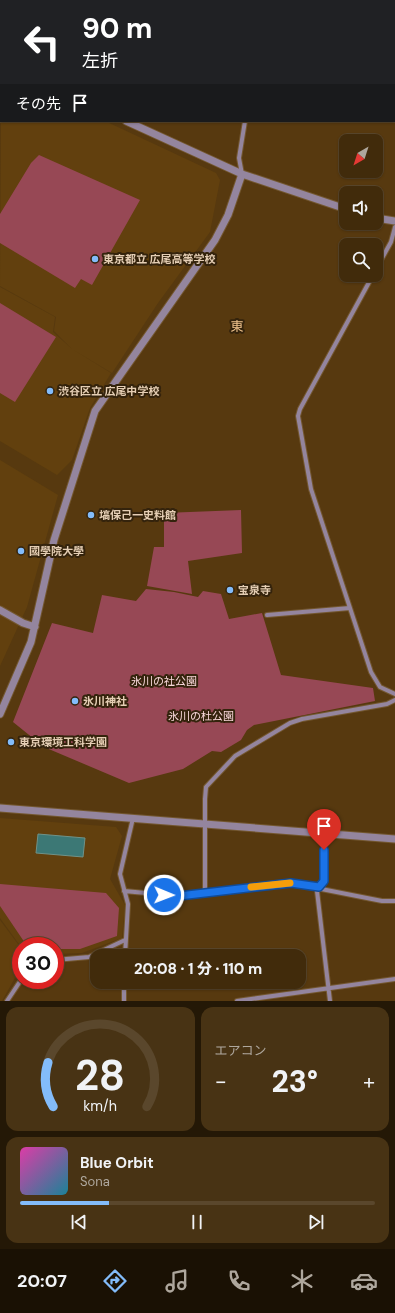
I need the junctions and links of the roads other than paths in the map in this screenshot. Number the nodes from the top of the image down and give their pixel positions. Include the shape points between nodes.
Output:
1 (128, 122) edge
2 (245, 122) edge
3 (242, 174) junction
4 (339, 207) edge
5 (383, 219) edge
6 (395, 221) edge
7 (395, 227) edge
8 (383, 256) edge
9 (369, 282) edge
10 (350, 608) junction
11 (0, 610) edge
12 (267, 615) dead end
13 (35, 627) junction
14 (395, 694) edge
15 (395, 698) edge
16 (0, 714) edge
17 (0, 808) edge
18 (133, 818) junction
19 (205, 823) junction
20 (324, 834) junction
21 (395, 839) edge
22 (319, 887) junction
23 (124, 891) junction
24 (205, 893) junction
25 (395, 902) edge
26 (125, 940) junction
27 (125, 949) edge
28 (64, 959) edge
29 (395, 979) edge
30 (328, 988) junction
31 (15, 989) edge
32 (124, 989) edge
33 (7, 1001) edge
34 (124, 1001) edge
35 (237, 1001) edge
36 (330, 1001) edge

1 - 3 street
2 - 3 street via 240,158
3 - 4 street
3 - 13 street via 228,214 215,240 94,411 54,540
5 - 6 street
7 - 8 street
9 - 10 street via 298,416 311,489
10 - 12 street
10 - 14 street via 371,672 380,687
11 - 13 street
13 - 16 street
14 - 15 street
15 - 19 street via 388,704 290,723 234,756 206,787
17 - 18 street
18 - 19 street
18 - 23 street via 120,874
19 - 20 street
19 - 24 street
20 - 21 street
20 - 22 street via 324,881
22 - 24 street via 291,883
22 - 25 street
22 - 30 street via 317,891
23 - 24 street via 179,896
23 - 26 street via 128,904
26 - 27 street
26 - 28 street via 89,957
29 - 30 street
30 - 35 street
30 - 36 street
31 - 33 street
32 - 34 street

